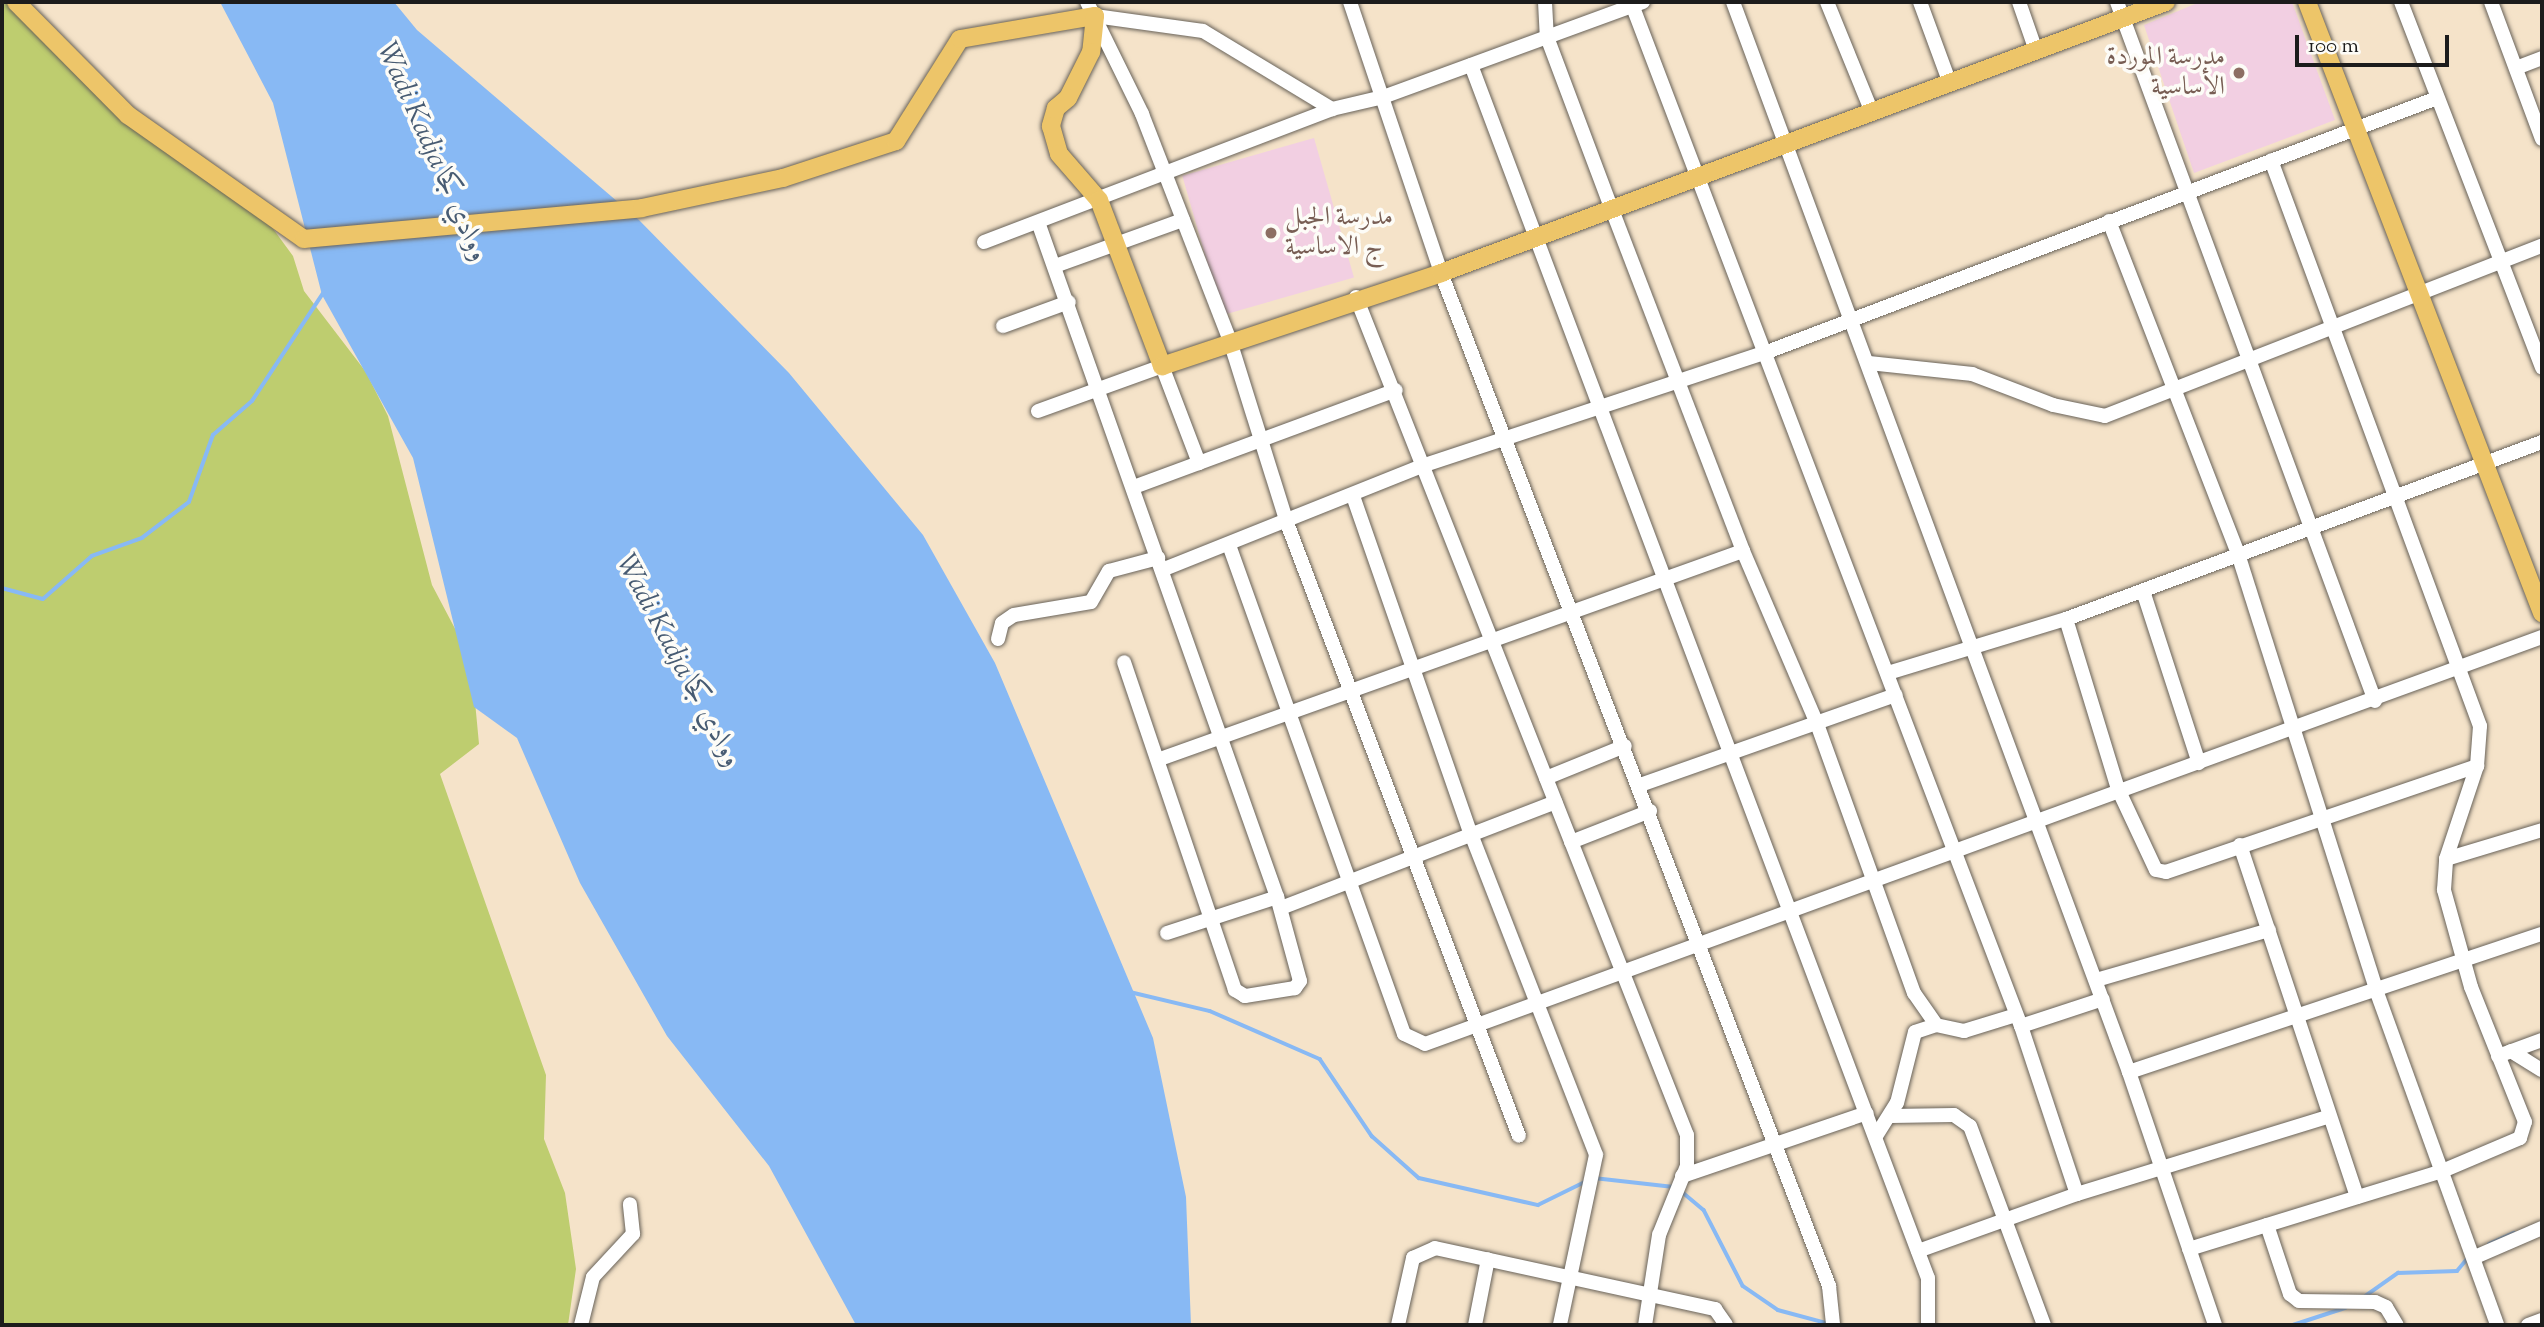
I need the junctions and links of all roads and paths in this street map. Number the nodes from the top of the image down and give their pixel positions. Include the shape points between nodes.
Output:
1 (16, 2) edge
2 (1350, 2) edge
3 (1545, 2) edge
4 (1733, 2) edge
5 (1827, 2) edge
6 (1920, 2) edge
7 (2018, 2) edge
8 (2166, 2) edge
9 (2307, 2) edge
10 (2401, 2) edge
11 (2491, 2) edge
12 (1635, 3) edge
13 (1091, 9) edge
14 (2120, 9) edge
15 (1547, 37) junction
16 (2035, 48) junction
17 (2542, 58) edge
18 (1471, 65) junction
19 (2516, 68) junction
20 (1949, 81) junction
21 (1382, 97) junction
22 (2437, 98) junction
23 (1332, 109) junction
24 (1871, 110) junction
25 (2354, 129) junction
26 (2542, 139) edge
27 (1788, 142) junction
28 (2271, 160) junction
29 (1700, 175) junction
30 (1166, 176) junction
31 (2189, 191) junction
32 (1099, 200) junction
33 (1611, 207) junction
34 (1183, 220) junction
35 (2109, 221) junction
36 (1038, 222) junction
37 (1537, 236) junction
38 (984, 242) dead end
39 (1116, 245) junction
40 (2542, 246) edge
41 (2500, 261) junction
42 (1055, 266) junction
43 (1441, 273) junction
44 (2418, 294) junction
45 (1356, 297) junction
46 (1069, 302) junction
47 (1852, 316) junction
48 (1003, 326) dead end
49 (2333, 328) junction
50 (1230, 341) junction
51 (1767, 352) junction
52 (2252, 357) junction
53 (1869, 363) junction
54 (1162, 366) junction
55 (2542, 368) edge
56 (1678, 382) junction
57 (1102, 389) junction
58 (1396, 390) junction
59 (2175, 390) junction
60 (1605, 410) junction
61 (1038, 411) dead end
62 (1503, 439) junction
63 (1265, 440) junction
64 (2542, 442) edge
65 (2481, 461) junction
66 (1199, 463) junction
67 (1425, 465) junction
68 (1134, 486) junction
69 (2398, 494) junction
70 (1353, 496) junction
71 (1287, 523) junction
72 (2314, 530) junction
73 (1229, 545) junction
74 (1743, 551) junction
75 (2239, 557) junction
76 (1160, 564) junction
77 (1663, 577) junction
78 (2143, 591) junction
79 (1571, 609) junction
80 (2542, 613) edge
81 (2066, 619) junction
82 (2542, 637) edge
83 (998, 639) dead end
84 (1493, 639) junction
85 (1974, 648) junction
86 (1124, 662) dead end
87 (1412, 667) junction
88 (2463, 667) junction
89 (1888, 673) junction
90 (1350, 688) junction
91 (1896, 695) junction
92 (2375, 701) junction
93 (1286, 712) junction
94 (1816, 721) junction
95 (2291, 733) junction
96 (1221, 736) junction
97 (1625, 747) junction
98 (1727, 751) junction
99 (1160, 760) junction
100 (2199, 763) junction
101 (2477, 766) junction
102 (1546, 778) junction
103 (1640, 785) junction
104 (2118, 789) junction
105 (1555, 802) junction
106 (1650, 811) junction
107 (2319, 816) junction
108 (2035, 817) junction
109 (2542, 830) edge
110 (1471, 834) junction
111 (1571, 842) junction
112 (2240, 845) junction
113 (1954, 853) junction
114 (1410, 857) junction
115 (2446, 859) junction
116 (1348, 881) junction
117 (1877, 881) junction
118 (1279, 902) junction
119 (1787, 914) junction
120 (1214, 919) junction
121 (2269, 930) junction
122 (1167, 933) dead end
123 (2542, 934) edge
124 (1701, 945) junction
125 (2463, 962) junction
126 (1622, 974) junction
127 (2096, 980) junction
128 (2376, 990) junction
129 (2103, 999) junction
130 (1538, 1004) junction
131 (2298, 1016) junction
132 (2019, 1021) junction
133 (1936, 1025) junction
134 (1474, 1027) junction
135 (2542, 1040) edge
136 (2504, 1054) junction
137 (2542, 1070) edge
138 (2129, 1072) junction
139 (1867, 1112) junction
140 (1891, 1116) junction
141 (2328, 1117) junction
142 (1519, 1136) dead end
143 (1876, 1136) junction
144 (1776, 1146) junction
145 (2162, 1167) junction
146 (2440, 1172) junction
147 (1682, 1176) junction
148 (2077, 1194) junction
149 (2357, 1197) junction
150 (630, 1204) dead end
151 (2004, 1220) junction
152 (2267, 1225) junction
153 (2542, 1228) edge
154 (2189, 1249) junction
155 (1919, 1251) junction
156 (2475, 1256) junction
157 (1488, 1259) junction
158 (1570, 1276) junction
159 (1651, 1293) junction
160 (2542, 1320) edge
161 (581, 1325) edge
162 (1398, 1325) edge
163 (1475, 1325) edge
164 (1560, 1325) edge
165 (1645, 1325) edge
166 (1726, 1325) edge
167 (1833, 1325) edge
168 (1928, 1325) edge
169 (2044, 1325) edge
170 (2215, 1325) edge
171 (2397, 1325) edge
172 (2497, 1325) edge
173 (2528, 1325) edge

1 - 13 main road via 128,115 304,239 642,208 783,178 897,141 960,39
2 - 21 street
3 - 15 street
4 - 27 street
5 - 24 street
6 - 20 street
7 - 16 street
8 - 14 main road
9 - 25 main road
10 - 22 street
11 - 19 street
12 - 15 street
12 - 29 street
13 - 23 street via 1203,31
13 - 30 street
13 - 32 main road via 1091,52 1068,98 1056,108 1051,127 1059,155
14 - 16 main road
14 - 31 street
15 - 18 street
15 - 33 street
16 - 20 main road
17 - 19 street
18 - 21 street
18 - 37 street
19 - 26 street
20 - 24 main road
21 - 23 street
21 - 43 street
22 - 25 street
22 - 41 street
23 - 30 street
24 - 27 main road
25 - 28 street
25 - 44 main road
27 - 29 main road
27 - 47 street
28 - 31 street
28 - 49 street
29 - 33 main road
29 - 51 street
30 - 32 street
30 - 34 street
31 - 35 street
31 - 52 street
32 - 36 street
32 - 39 main road
33 - 37 main road
33 - 56 street
34 - 39 street
34 - 50 street
35 - 47 street
35 - 59 street
36 - 38 street
36 - 42 street
37 - 43 main road
37 - 60 street
39 - 42 street
39 - 54 main road
40 - 41 street
41 - 44 street
41 - 55 street
42 - 46 street
43 - 45 main road
43 - 62 street
44 - 49 street
44 - 65 main road
45 - 50 main road
45 - 58 street
46 - 48 street
46 - 57 street
47 - 51 street
47 - 53 street
49 - 52 street
49 - 69 street
50 - 54 main road
50 - 63 street
51 - 56 street
51 - 89 street
52 - 59 street
52 - 72 street
53 - 59 street via 1972,374 2053,405 2105,416
53 - 85 street
54 - 57 street
54 - 66 street
56 - 60 street
56 - 74 street
57 - 61 street
57 - 68 street
58 - 63 street
58 - 67 street
59 - 75 street
60 - 62 street
60 - 77 street
62 - 67 street
62 - 79 street
63 - 66 street
63 - 71 street
64 - 65 street
65 - 69 street
65 - 80 main road
66 - 68 street
67 - 70 street
67 - 84 street
68 - 76 street
69 - 72 street
69 - 88 street
70 - 71 street
70 - 87 street
71 - 73 street
71 - 90 street
72 - 75 street
72 - 92 street
73 - 76 street
73 - 93 street
74 - 77 street
74 - 94 street
75 - 78 street
75 - 95 street
76 - 83 street via 1109,571 1091,602 1014,615 1002,623
76 - 96 street
77 - 79 street
77 - 98 street
78 - 81 street
78 - 100 street
79 - 84 street
79 - 97 street
81 - 85 street
81 - 104 street
82 - 88 street
84 - 87 street
84 - 102 street
85 - 89 street
85 - 108 street
86 - 99 street
87 - 90 street
87 - 110 street
88 - 92 street
88 - 101 street via 2480,726
89 - 91 street
90 - 93 street
90 - 114 street
91 - 94 street
91 - 113 street
92 - 95 street
93 - 96 street
93 - 116 street
94 - 98 street
94 - 117 street
95 - 100 street
95 - 107 street
96 - 99 street
96 - 118 street
97 - 102 street
97 - 103 street
98 - 103 street
98 - 119 street
99 - 120 street
100 - 104 street
101 - 107 street
101 - 115 street
102 - 105 street
103 - 106 street
104 - 108 street
104 - 112 street via 2156,870
105 - 110 street
105 - 111 street
106 - 111 street
106 - 124 street
107 - 112 street
107 - 128 street
108 - 113 street
108 - 127 street
109 - 115 street
110 - 114 street
110 - 130 street
111 - 126 street
112 - 121 street
113 - 117 street
113 - 132 street
114 - 116 street
114 - 134 street
115 - 125 street via 2444,890
116 - 118 street
116 - 134 street via 1404,1034 1425,1044
117 - 119 street
117 - 133 street via 1914,993
118 - 120 street
118 - 120 street via 1300,981 1295,988 1238,995
119 - 124 street
119 - 139 street
120 - 122 street
121 - 127 street
121 - 131 street
123 - 125 street
124 - 126 street
124 - 144 street
125 - 128 street
125 - 136 street
126 - 130 street
126 - 147 street via 1687,1135
127 - 129 street
128 - 131 street
128 - 146 street
129 - 132 street
129 - 138 street
130 - 134 street
130 - 158 street via 1598,1166
131 - 138 street
131 - 141 street
132 - 133 street via 1964,1031
132 - 148 street
133 - 140 street via 1915,1031 1908,1043
134 - 142 street
135 - 136 street
136 - 137 street
136 - 146 street via 2524,1130
138 - 145 street
139 - 143 street
139 - 144 street
140 - 143 street
140 - 151 street via 1963,1117
141 - 145 street
141 - 149 street
143 - 155 street
144 - 147 street
144 - 167 street via 1829,1286
145 - 148 street
145 - 154 street
146 - 149 street
146 - 156 street
147 - 159 street via 1659,1235
148 - 151 street
149 - 152 street
150 - 161 street via 632,1234 593,1277
151 - 155 street
151 - 169 street
152 - 154 street
152 - 171 street via 2290,1294 2299,1301 2375,1302
153 - 156 street
154 - 170 street
155 - 168 street via 1928,1278
156 - 172 street
157 - 158 street
157 - 162 street via 1421,1249 1413,1258
157 - 163 street
158 - 159 street
158 - 164 street
159 - 165 street
159 - 166 street via 1715,1309
160 - 173 street

